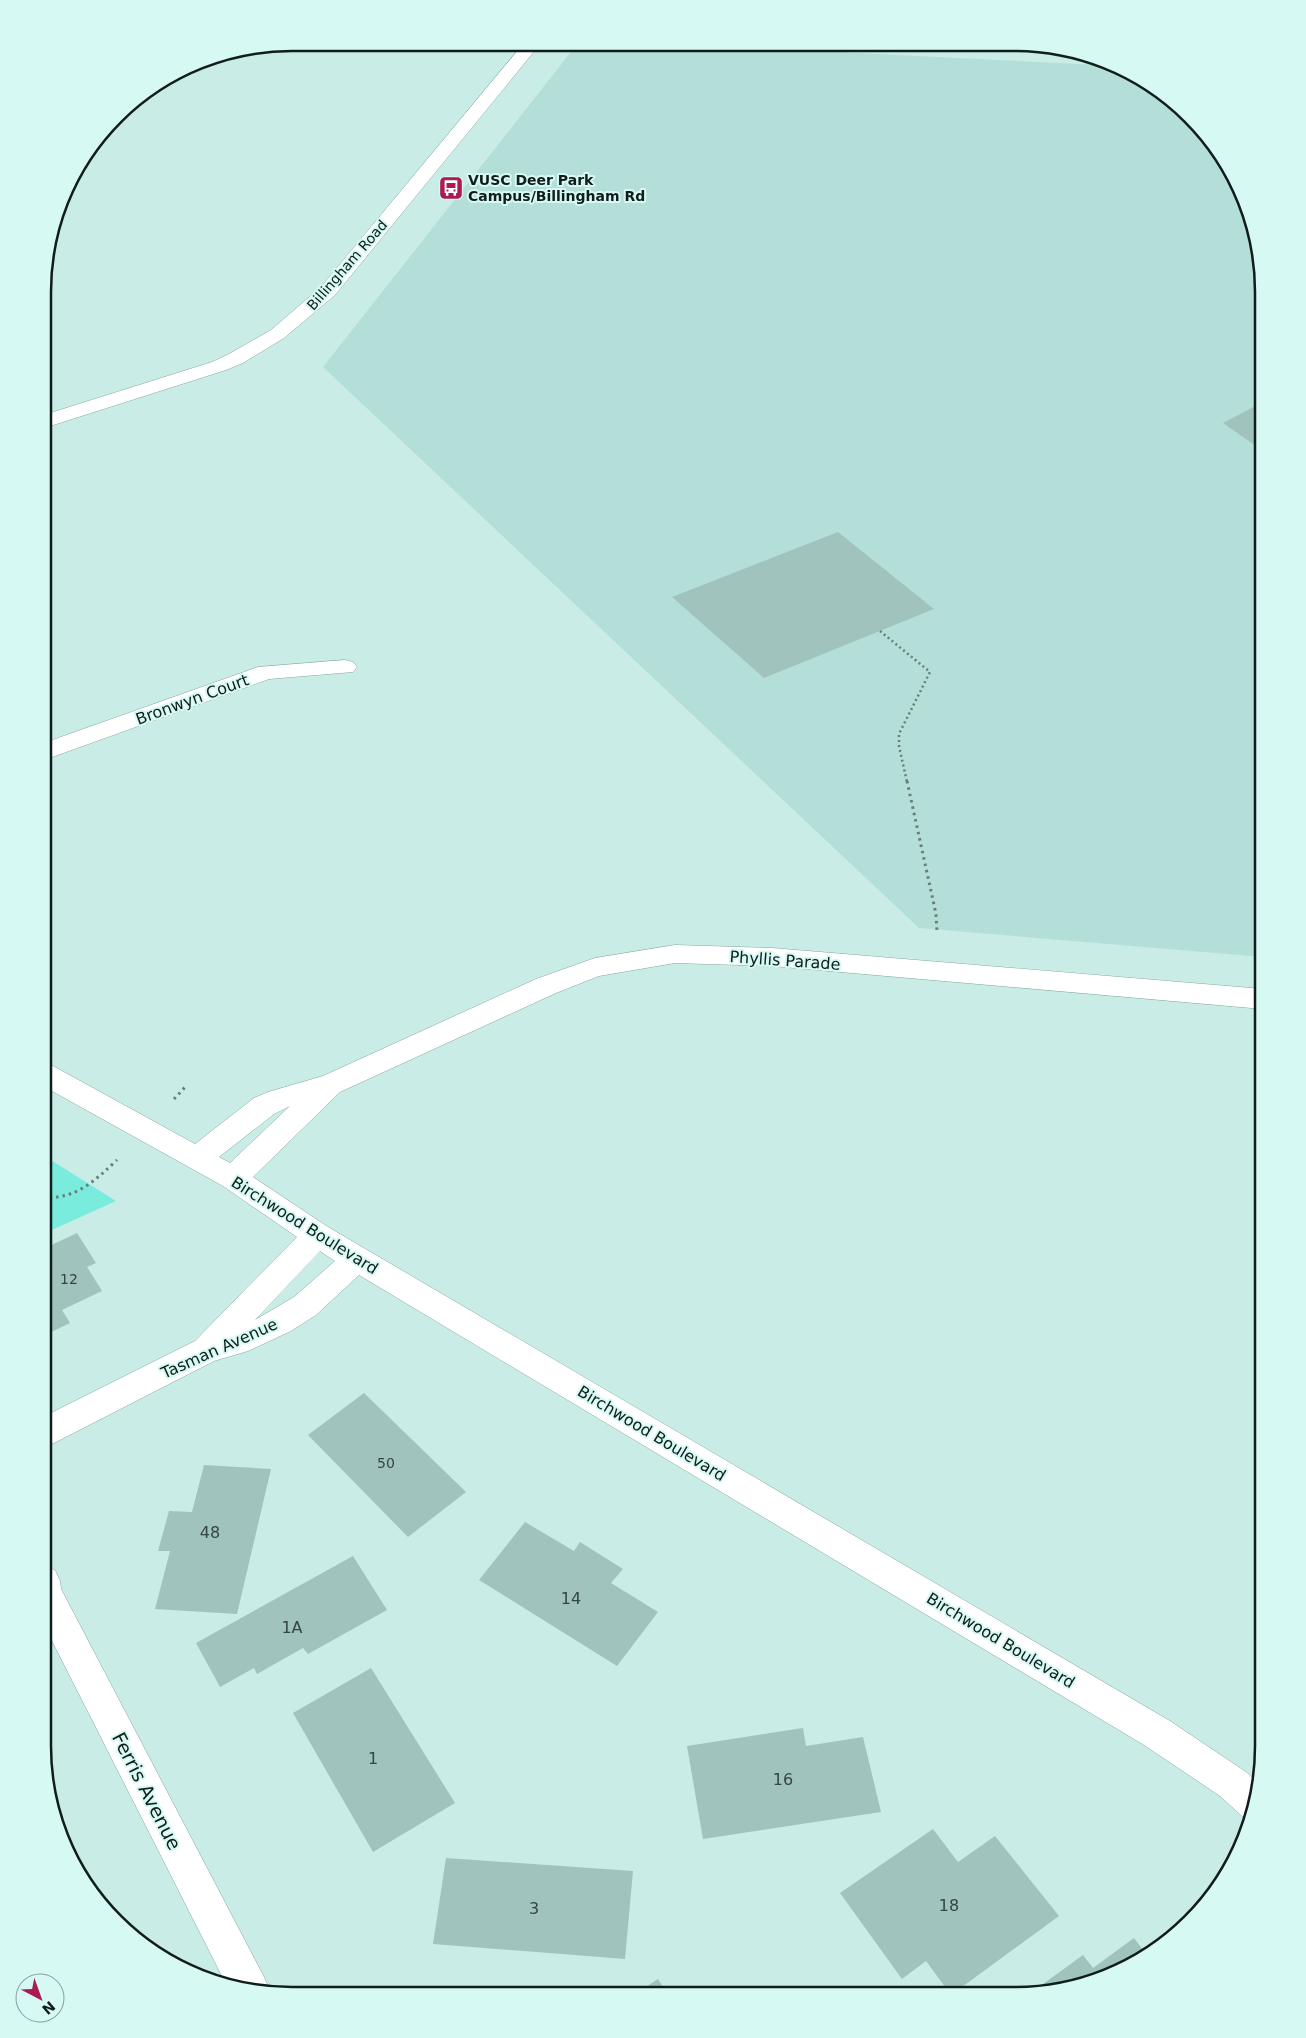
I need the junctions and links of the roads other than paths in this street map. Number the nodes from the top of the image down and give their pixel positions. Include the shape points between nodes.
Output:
1 (525, 51) edge
2 (51, 420) edge
3 (345, 667) dead end
4 (51, 749) edge
5 (1255, 999) edge
6 (51, 1077) edge
7 (331, 1084) junction
8 (197, 1158) junction
9 (233, 1178) junction
10 (318, 1235) junction
11 (357, 1259) junction
12 (206, 1350) junction
13 (51, 1429) edge
14 (51, 1603) edge
15 (1249, 1798) edge
16 (245, 1982) edge

1 - 2 street, Billingham Road via 328,291 291,326 271,341 219,366
3 - 4 street, Bronwyn Court via 266,672
5 - 7 street, Phyllis Parade via 772,957 675,954 595,967
6 - 8 street, Birchwood Boulevard
7 - 8 street, Phyllis Parade via 264,1106
7 - 9 street, Phyllis Parade
8 - 9 street, Birchwood Boulevard
9 - 10 street, Birchwood Boulevard
10 - 11 street, Birchwood Boulevard
10 - 12 street
11 - 12 street, Tasman Avenue via 304,1306 280,1322 238,1342
11 - 15 street, Birchwood Boulevard via 1157,1733
12 - 13 street, Tasman Avenue
14 - 16 street, Ferris Avenue

